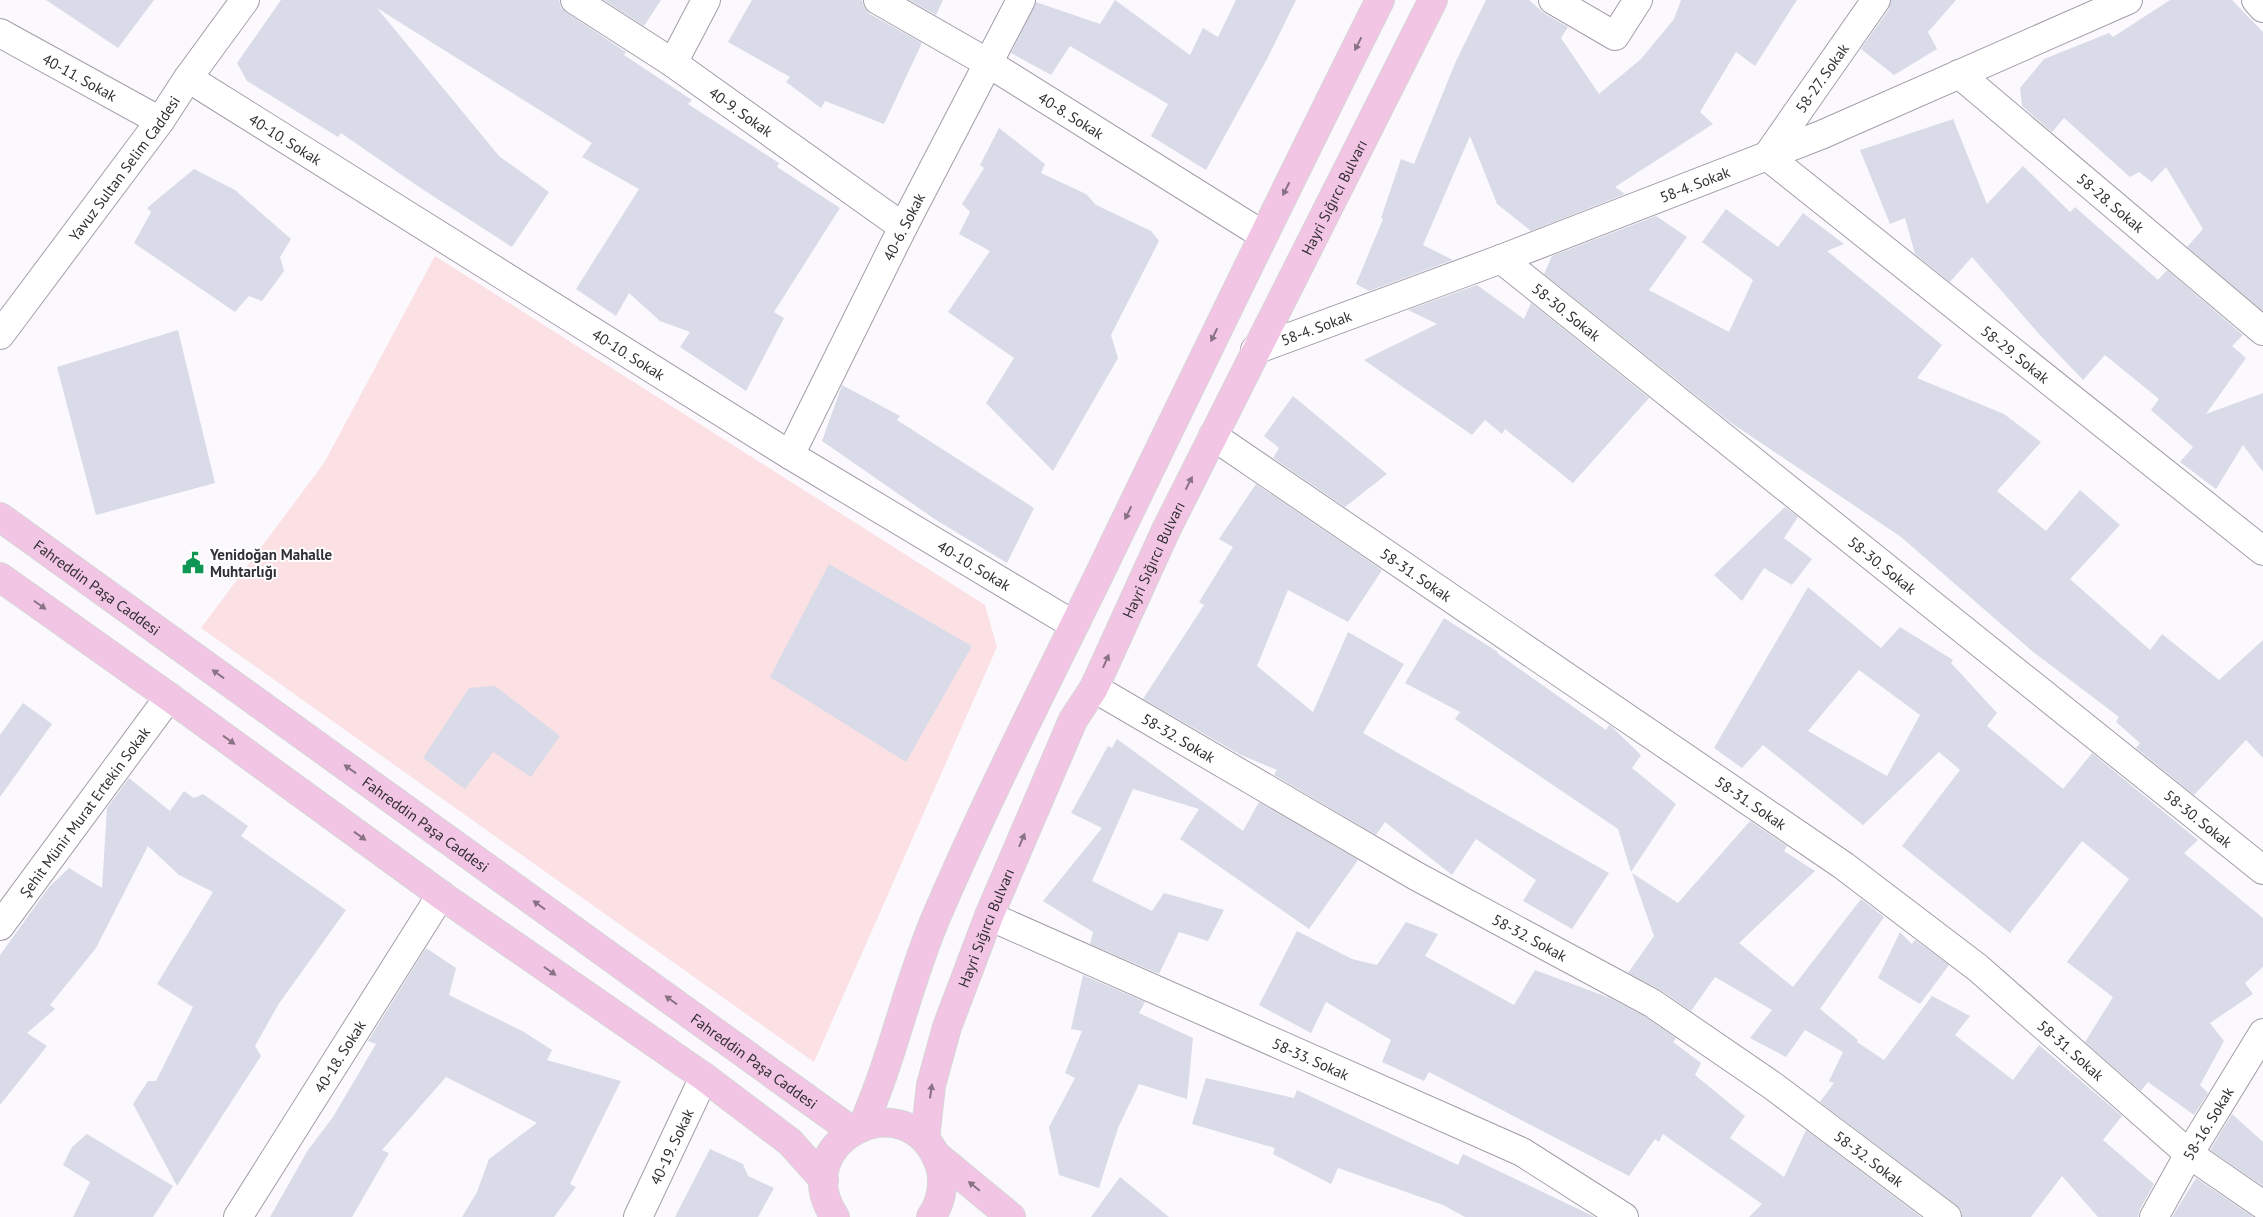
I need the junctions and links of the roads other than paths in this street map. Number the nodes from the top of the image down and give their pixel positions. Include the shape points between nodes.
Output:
1 (245, 0) edge
2 (575, 0) edge
3 (706, 0) edge
4 (878, 0) edge
5 (1021, 0) edge
6 (1380, 0) edge
7 (1433, 0) edge
8 (1553, 0) edge
9 (1638, 0) edge
10 (1876, 0) edge
11 (2128, 0) edge
12 (2256, 0) edge
13 (2263, 8) edge
14 (0, 33) edge
15 (673, 63) junction
16 (988, 63) junction
17 (1959, 74) junction
18 (188, 78) junction
19 (160, 121) junction
20 (1768, 156) junction
21 (903, 227) junction
22 (1263, 234) junction
23 (1501, 259) junction
24 (2263, 331) edge
25 (0, 335) edge
26 (1255, 350) junction
27 (1213, 436) junction
28 (790, 455) junction
29 (0, 517) edge
30 (2263, 552) edge
31 (0, 577) edge
32 (1074, 625) junction
33 (1094, 688) junction
34 (169, 696) junction
35 (2263, 870) edge
36 (441, 895) junction
37 (989, 916) junction
38 (0, 926) edge
39 (2263, 1033) edge
40 (704, 1077) junction
41 (857, 1129) junction
42 (930, 1147) junction
43 (2189, 1154) junction
44 (827, 1204) edge
45 (2263, 1205) edge
46 (238, 1217) edge
47 (638, 1217) edge
48 (930, 1217) edge
49 (1011, 1217) edge
50 (1624, 1217) edge
51 (1947, 1217) edge
52 (2154, 1217) edge

1 - 18 street, Yavuz Sultan Selim Caddesi
2 - 15 street, 40-9. Sokak
3 - 15 street
4 - 16 street, 40-8. Sokak
5 - 16 street, 40-6. Sokak
6 -> 22 main road
7 - 26 main road, Hayri Sığırcı Bulvarı
8 - 9 street via 1616,36
10 - 20 street, 58-27. Sokak
11 - 17 street, 58-4. Sokak
12 - 13 street
14 - 19 street, 40-11. Sokak
15 - 21 street, 40-9. Sokak
16 - 21 street, 40-6. Sokak
16 - 22 street, 40-8. Sokak
17 - 20 street, 58-4. Sokak via 1821,136
17 - 24 street, 58-28. Sokak
18 - 19 street, Yavuz Sultan Selim Caddesi
18 - 28 street, 40-10. Sokak
19 - 25 street, Yavuz Sultan Selim Caddesi
20 - 23 street, 58-4. Sokak
20 - 30 street, 58-29. Sokak
21 - 28 street, 40-6. Sokak
22 -> 32 main road
23 - 26 street, 58-4. Sokak
23 - 35 street, 58-30. Sokak
26 - 27 main road, Hayri Sığırcı Bulvarı
33 -> 27 main road, Hayri Sığırcı Bulvarı
27 - 43 street, 58-31. Sokak via 1844,866 1978,968
28 - 32 street, 40-10. Sokak
41 -> 29 main road, Fahreddin Paşa Caddesi
31 -> 34 main road
32 - 41 main road via 937,914 918,962 880,1084
37 -> 33 main road, Hayri Sığırcı Bulvarı via 1073,720
33 - 51 street, 58-32. Sokak via 1416,876 1652,1004 1773,1086
34 -> 36 main road
34 - 38 street, Şehit Münir Murat Ertekin Sokak
36 -> 40 main road
36 - 46 street, 40-18. Sokak
42 -> 37 main road, Hayri Sığırcı Bulvarı via 931,1085 939,1053
37 - 50 street, 58-33. Sokak via 1522,1152
39 - 43 street, 58-16. Sokak
40 - 44 main road via 790,1142
40 - 47 street, 40-19. Sokak
41 - 42 main road via 870,1123 890,1123 909,1128
41 - 44 main road via 837,1144 827,1161
42 - 48 main road, Hayri Sığırcı Bulvarı via 941,1170 942,1186 939,1201
49 -> 42 main road
43 - 45 street, 58-31. Sokak
43 - 52 street, 58-16. Sokak

